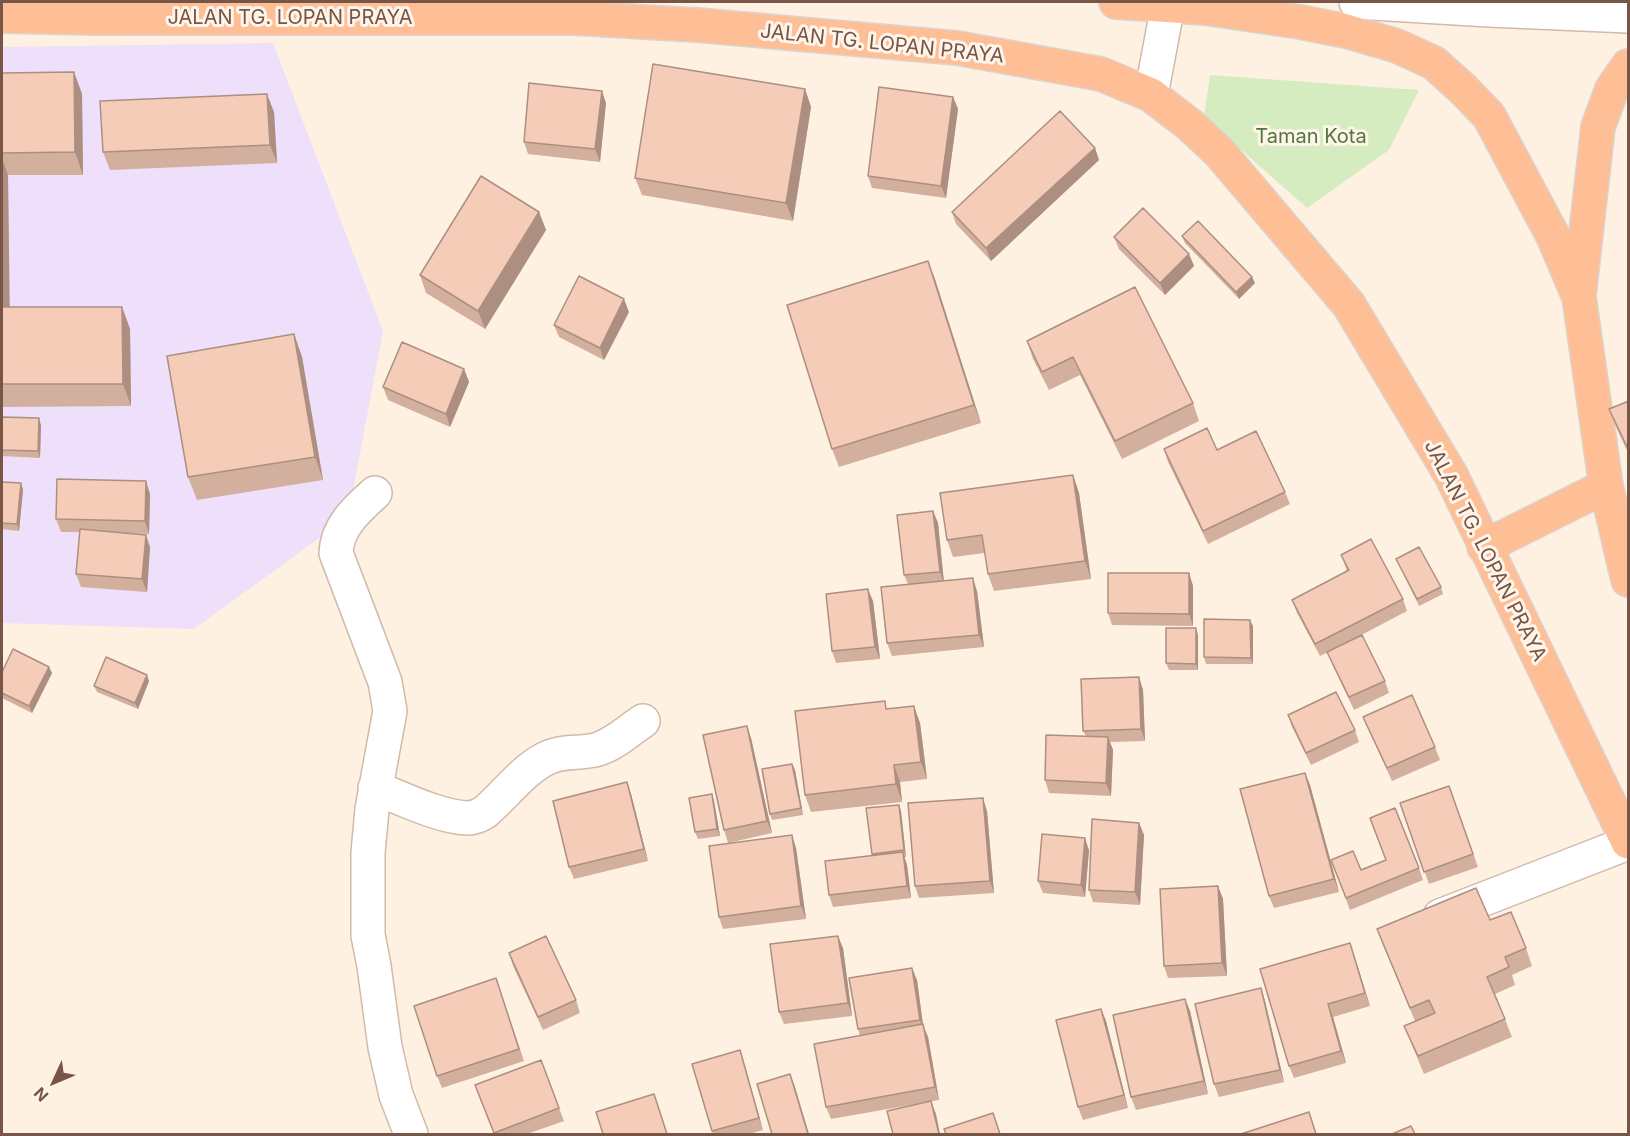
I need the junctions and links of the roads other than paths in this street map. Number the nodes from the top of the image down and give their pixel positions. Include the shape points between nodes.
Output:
1 (1116, 2) edge
2 (1356, 2) edge
3 (1172, 3) edge
4 (2, 15) edge
5 (1629, 16) edge
6 (1629, 66) edge
7 (1151, 95) junction
8 (1579, 297) junction
9 (1606, 486) junction
10 (375, 494) dead end
11 (1484, 547) junction
12 (1629, 580) edge
13 (643, 721) dead end
14 (375, 788) junction
15 (1629, 842) edge
16 (1408, 929) edge
17 (411, 1134) edge

1 - 3 highway
2 - 5 street
3 - 7 street
3 - 8 highway via 1346,31 1397,46 1434,63 1489,116 1553,236
4 - 7 highway, JALAN TG. LOPAN PRAYA via 573,18 697,25 957,48 1101,74
6 - 8 highway via 1612,89 1598,127
7 - 11 highway, JALAN TG. LOPAN PRAYA via 1219,152 1349,305 1451,475
8 - 9 highway
9 - 11 highway
9 - 12 highway
10 - 14 street via 357,509 341,531 336,553 378,662 390,711
11 - 15 highway, JALAN TG. LOPAN PRAYA
13 - 14 street via 602,748 558,753 544,759 477,817 436,811
14 - 17 street via 368,853 368,935 384,1047
15 - 16 street

